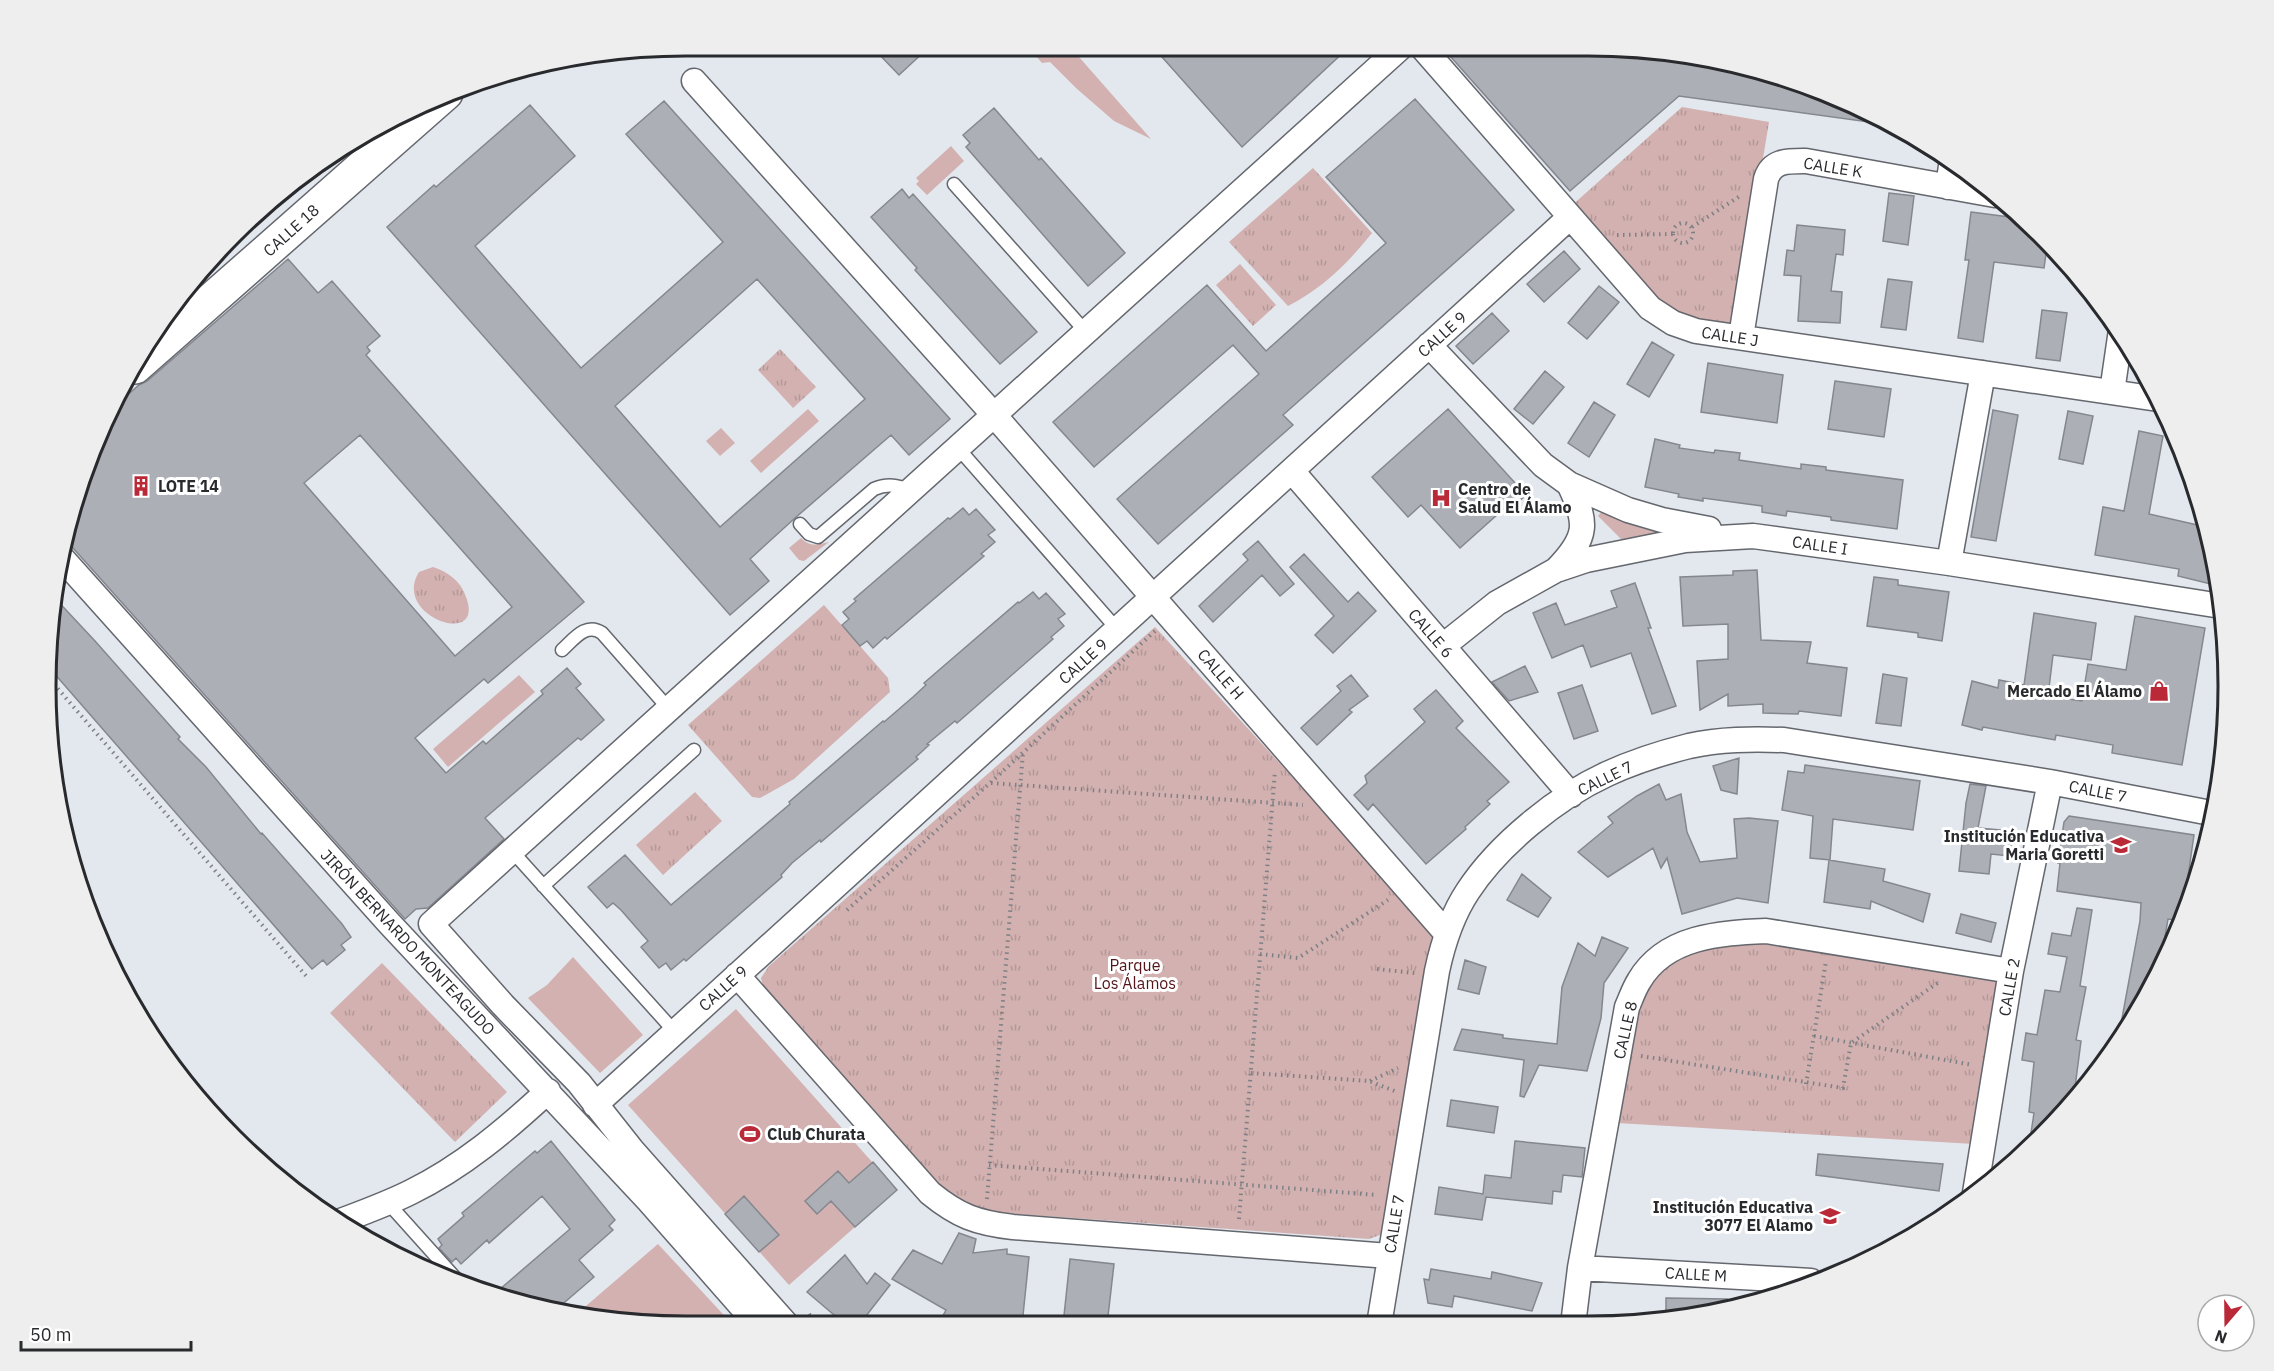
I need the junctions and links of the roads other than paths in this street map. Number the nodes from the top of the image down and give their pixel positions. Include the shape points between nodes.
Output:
1 (1391, 56) edge
2 (1430, 56) edge
3 (694, 81) dead end
4 (424, 112) edge
5 (1950, 170) edge
6 (954, 184) dead end
7 (1948, 187) junction
8 (1980, 192) edge
9 (1570, 217) junction
10 (1086, 332) junction
11 (1741, 337) junction
12 (1429, 345) junction
13 (2119, 346) edge
14 (150, 353) edge
15 (1983, 373) junction
16 (2112, 392) junction
17 (2149, 398) edge
18 (994, 415) junction
19 (958, 448) junction
20 (1292, 471) junction
21 (1569, 484) junction
22 (911, 490) junction
23 (800, 524) dead end
24 (1753, 536) junction
25 (1949, 563) junction
26 (68, 564) edge
27 (1556, 570) junction
28 (1153, 597) junction
29 (2213, 605) edge
30 (1117, 629) junction
31 (1443, 646) junction
32 (562, 650) dead end
33 (669, 709) junction
34 (694, 750) dead end
35 (2050, 782) junction
36 (1571, 795) junction
37 (2205, 812) edge
38 (512, 852) junction
39 (543, 886) junction
40 (1447, 933) junction
41 (2011, 971) junction
42 (737, 975) junction
43 (675, 1032) junction
44 (548, 1091) junction
45 (596, 1105) junction
46 (1976, 1182) edge
47 (388, 1203) junction
48 (349, 1218) edge
49 (1389, 1256) junction
50 (1580, 1268) junction
51 (448, 1269) edge
52 (1796, 1280) edge
53 (750, 1316) edge
54 (779, 1316) edge
55 (1380, 1316) edge
56 (1574, 1316) edge

1 - 10 street
2 - 9 street, CALLE J
3 - 18 street, CALLE H
4 - 14 street, CALLE 18
5 - 7 street
6 - 10 lane
7 - 8 street, CALLE K
7 - 11 street, CALLE K via 1806,161 1786,161 1769,170
9 - 11 street, CALLE J via 1650,308 1696,331
9 - 12 street, CALLE 9
10 - 18 street
11 - 15 street, CALLE J
12 - 20 street, CALLE 9
12 - 21 street via 1543,465
13 - 16 street
15 - 16 street, CALLE J
15 - 25 street
16 - 17 street, CALLE J
18 - 19 street
18 - 28 street, CALLE H
19 - 22 street
19 - 30 lane
20 - 28 street, CALLE 9
20 - 31 street, CALLE 6
21 - 24 street via 1662,520
21 - 27 street via 1579,504 1580,537 1574,552
22 - 23 lane via 892,485 874,489 822,536 809,534
22 - 33 street
24 - 25 street, CALLE I
24 - 27 street, CALLE I via 1674,542
25 - 29 street, CALLE I
26 - 44 street, JIRÓN BERNARDO MONTEAGUDO via 389,923
27 - 31 street, CALLE I via 1497,603
28 - 30 street, CALLE 9
28 - 40 street, CALLE H
30 - 42 street, CALLE 9
31 - 36 street, CALLE 6
32 - 33 lane via 584,631 596,629
33 - 38 street
34 - 39 lane
35 - 36 street, CALLE 7 via 1784,740 1740,739 1691,746 1648,758 1606,774
35 - 37 street, CALLE 7
35 - 41 street, CALLE 2
36 - 40 street, CALLE 7 via 1498,854 1468,891
38 - 39 lane
38 - 45 street, JIRÓN BERNARDO MONTEAGUDO via 431,924
39 - 43 lane
40 - 49 street, CALLE 7 via 1437,971
41 - 46 street, CALLE 2
41 - 50 street, CALLE 8 via 1766,931 1725,932 1689,940 1658,959 1639,980 1627,1007
42 - 43 street, CALLE 9
42 - 49 street via 930,1193 969,1219 1013,1227
43 - 45 street, CALLE 9
44 - 47 street via 469,1157
44 - 53 street, JIRÓN BERNARDO MONTEAGUDO
45 - 54 street, JIRÓN BERNARDO MONTEAGUDO
47 - 48 street
47 - 51 lane
49 - 55 street, CALLE 7
50 - 52 street, CALLE M
50 - 56 street, CALLE 8

